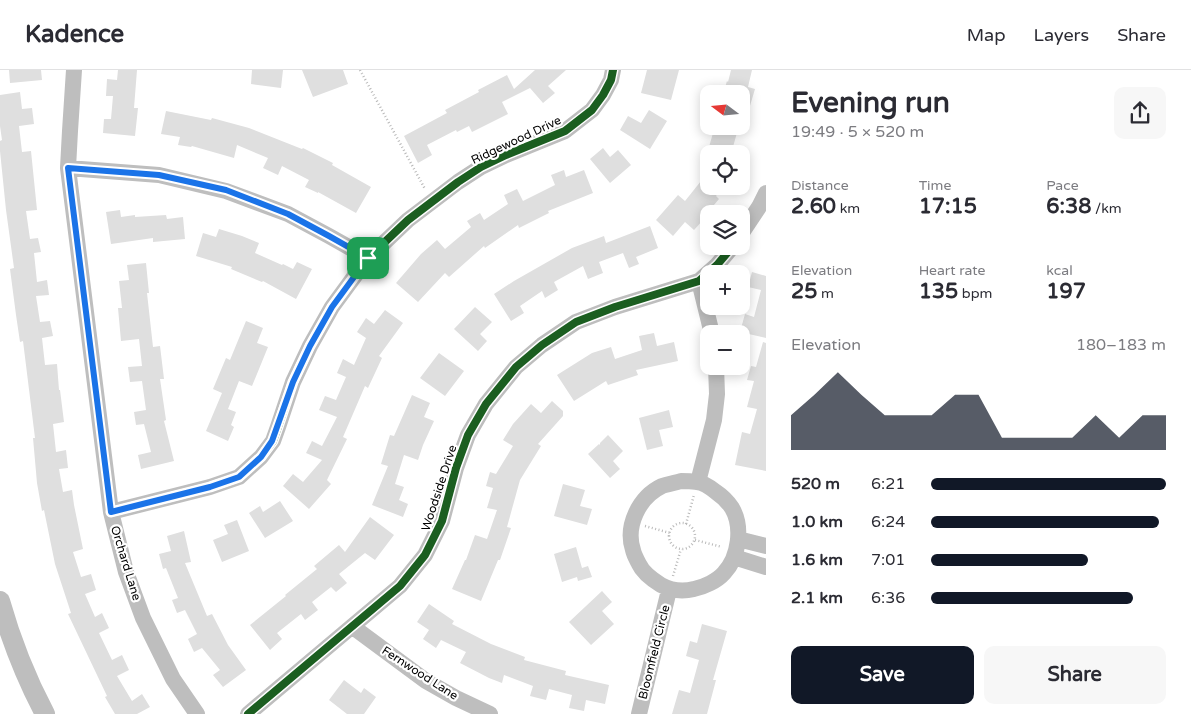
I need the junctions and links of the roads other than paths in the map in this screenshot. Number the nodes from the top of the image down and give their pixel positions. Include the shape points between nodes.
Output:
1 (74, 70) edge
2 (613, 70) edge
3 (68, 168) junction
4 (766, 193) edge
5 (750, 220) edge
6 (725, 255) edge
7 (368, 258) junction
8 (699, 281) junction
9 (710, 325) edge
10 (716, 375) edge
11 (698, 482) junction
12 (111, 512) junction
13 (766, 546) edge
14 (736, 549) junction
15 (766, 567) edge
16 (669, 590) junction
17 (0, 601) edge
18 (352, 627) junction
19 (45, 714) edge
20 (197, 714) edge
21 (248, 714) edge
22 (490, 714) edge
23 (639, 714) edge

1 - 3 street, Orchard Lane
2 - 7 street, Ridgewood Drive via 611,80 592,110 565,131 528,145 458,182 408,220
3 - 7 street via 159,175 226,190 288,214
3 - 12 street, Orchard Lane
4 - 5 street
6 - 8 street, Woodside Drive
7 - 12 street, Ridgewood Drive via 332,307 310,346 272,441 261,457 239,477
8 - 9 street
8 - 18 street, Woodside Drive via 576,322 516,367 486,404 468,435 442,521 425,555 400,586
10 - 11 street via 714,420
11 - 14 street via 712,488 732,508 737,520
11 - 16 street, Bloomfield Circle via 681,481 662,486 647,497 636,512 633,523 632,550 640,567
12 - 20 street, Orchard Lane via 126,572 143,618 174,679
13 - 14 street
14 - 15 street
14 - 16 street, Bloomfield Circle via 724,573 714,581 700,588
16 - 23 street, Bloomfield Circle
17 - 19 street via 8,628
18 - 21 street, Woodside Drive
18 - 22 street, Fernwood Lane via 426,680

